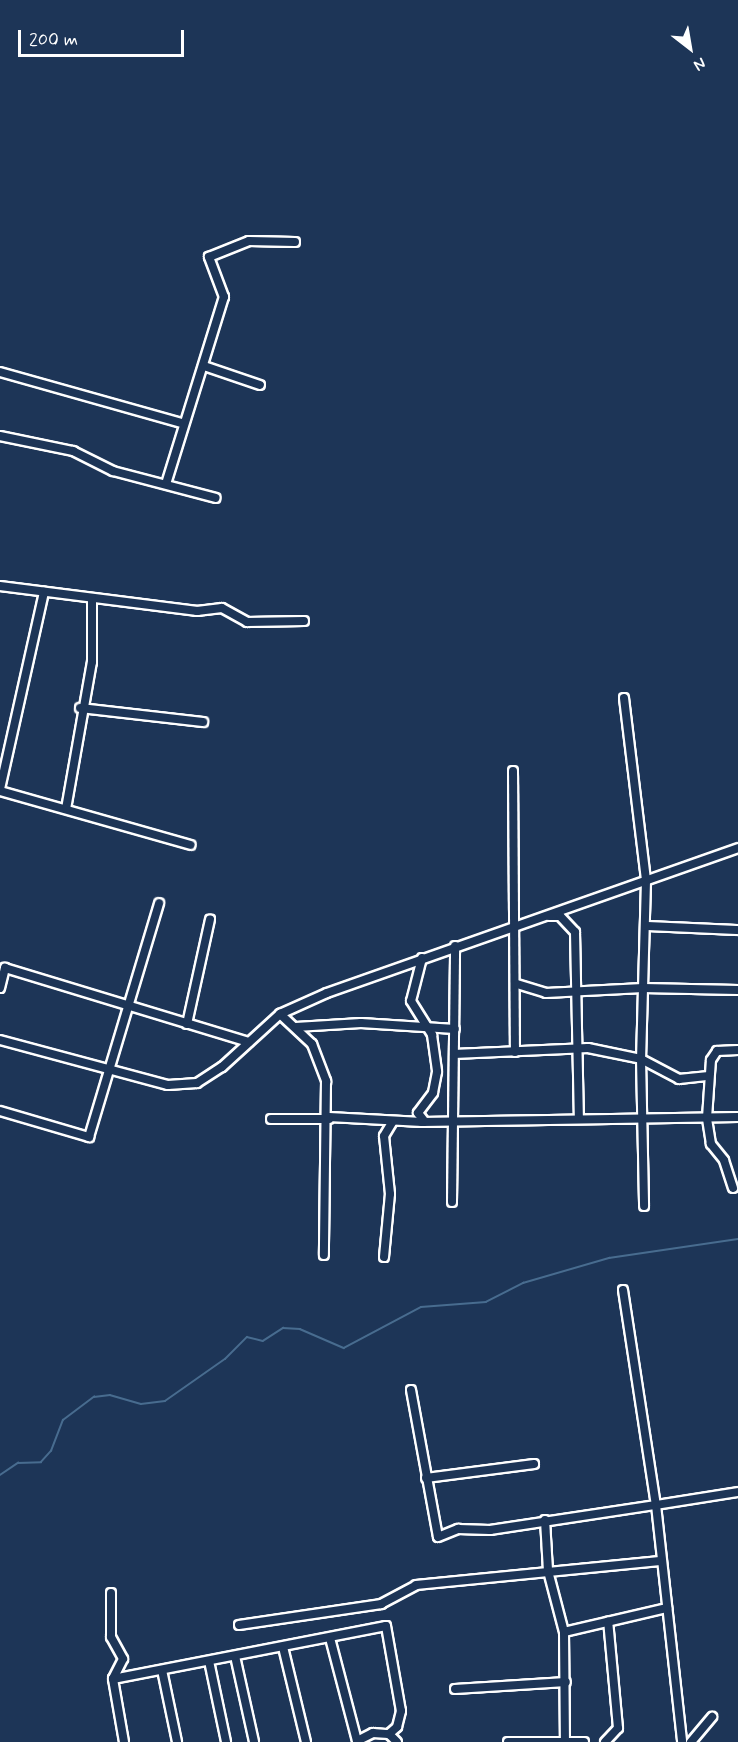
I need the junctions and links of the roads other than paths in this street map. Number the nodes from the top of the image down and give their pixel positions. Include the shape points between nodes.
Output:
1 (295, 242) dead end
2 (204, 366) junction
3 (0, 372) edge
4 (260, 385) dead end
5 (182, 423) junction
6 (0, 436) edge
7 (166, 484) junction
8 (216, 498) dead end
9 (0, 586) edge
10 (44, 592) junction
11 (92, 598) junction
12 (304, 621) dead end
13 (624, 698) dead end
14 (80, 708) junction
15 (203, 722) dead end
16 (513, 771) dead end
17 (0, 790) edge
18 (66, 809) junction
19 (191, 845) dead end
20 (738, 848) edge
21 (646, 881) junction
22 (159, 903) dead end
23 (543, 916) junction
24 (210, 919) dead end
25 (514, 926) junction
26 (646, 926) junction
27 (738, 930) edge
28 (455, 946) junction
29 (422, 958) junction
30 (517, 984) junction
31 (0, 988) edge
32 (643, 988) junction
33 (738, 990) edge
34 (578, 992) junction
35 (130, 1006) junction
36 (280, 1014) junction
37 (187, 1024) junction
38 (296, 1027) junction
39 (427, 1028) junction
40 (455, 1029) junction
41 (0, 1040) edge
42 (249, 1042) junction
43 (578, 1050) junction
44 (738, 1050) edge
45 (515, 1052) junction
46 (454, 1053) junction
47 (640, 1059) junction
48 (112, 1072) junction
49 (709, 1076) junction
50 (0, 1111) edge
51 (738, 1117) edge
52 (329, 1118) junction
53 (643, 1118) junction
54 (707, 1118) junction
55 (271, 1119) dead end
56 (579, 1119) junction
57 (393, 1121) junction
58 (453, 1121) junction
59 (425, 1122) junction
60 (733, 1188) dead end
61 (452, 1203) dead end
62 (644, 1206) dead end
63 (324, 1255) dead end
64 (384, 1257) dead end
65 (623, 1290) dead end
66 (411, 1390) dead end
67 (534, 1464) dead end
68 (426, 1478) junction
69 (738, 1492) edge
70 (656, 1505) junction
71 (545, 1520) junction
72 (660, 1561) junction
73 (548, 1571) junction
74 (111, 1593) dead end
75 (667, 1608) junction
76 (608, 1621) junction
77 (238, 1625) dead end
78 (564, 1632) junction
79 (330, 1638) junction
80 (283, 1647) junction
81 (236, 1656) junction
82 (209, 1661) junction
83 (162, 1670) junction
84 (113, 1679) junction
85 (566, 1682) junction
86 (455, 1689) dead end
87 (712, 1717) dead end
88 (389, 1734) junction
89 (565, 1739) junction
90 (124, 1742) edge
91 (177, 1742) edge
92 (226, 1742) edge
93 (255, 1742) edge
94 (306, 1742) edge
95 (397, 1742) edge
96 (508, 1742) edge
97 (584, 1742) edge
98 (605, 1742) edge
99 (682, 1742) edge
100 (691, 1742) edge

1 - 2 street via 249,241 209,257 224,297
2 - 4 street via 219,367
2 - 5 street
3 - 5 street
5 - 7 street via 180,447
6 - 7 street via 73,451 113,471
7 - 8 street
9 - 10 street
10 - 11 street
10 - 17 street
11 - 12 street via 139,600 197,611 222,608 247,622
11 - 14 street via 92,662
13 - 21 street
14 - 15 street
14 - 18 street
16 - 25 street
17 - 18 street
18 - 19 street
20 - 21 street
21 - 23 street
21 - 26 street
22 - 35 street
23 - 25 street
23 - 34 street via 560,916 575,932
24 - 37 street
25 - 28 street
25 - 30 street
26 - 27 street
26 - 32 street
28 - 29 street
28 - 40 street
29 - 36 street
29 - 39 street via 411,1001
30 - 34 street via 546,993
30 - 45 street
31 - 35 street via 5,968
32 - 33 street
32 - 34 street
32 - 47 street
34 - 43 street
35 - 37 street
35 - 48 street
36 - 38 street
36 - 42 street
37 - 42 street
38 - 39 street via 361,1023
38 - 52 street via 312,1044 326,1081
39 - 40 street
39 - 59 street via 437,1072 433,1093 418,1113
40 - 46 street
41 - 48 street
42 - 48 street via 197,1083 168,1085
43 - 45 street
43 - 47 street
43 - 56 street
44 - 49 street via 717,1052
45 - 46 street
46 - 58 street
47 - 49 street via 679,1079
47 - 53 street
48 - 50 street via 89,1137
49 - 54 street
51 - 54 street
52 - 55 street
52 - 57 street
52 - 63 street
53 - 54 street
53 - 56 street
53 - 62 street
54 - 60 street via 711,1144 724,1160
56 - 58 street
57 - 59 street
57 - 64 street via 384,1136 390,1194
58 - 59 street
58 - 61 street
65 - 70 street
66 - 68 street
67 - 68 street
68 - 71 street via 438,1537 458,1529 490,1530
69 - 70 street
70 - 71 street
70 - 72 street
71 - 73 street
72 - 73 street
72 - 75 street
73 - 77 street via 416,1585 381,1604
73 - 78 street
74 - 84 street via 111,1637 123,1659
75 - 76 street
75 - 99 street
76 - 78 street
76 - 98 street via 618,1728
78 - 85 street
79 - 80 street
79 - 88 street via 357,1741 373,1733
79 - 88 street via 386,1626 401,1711 398,1727
80 - 81 street
80 - 94 street
81 - 82 street
81 - 93 street
82 - 83 street
82 - 92 street
83 - 84 street
83 - 91 street
84 - 90 street
85 - 86 street
85 - 89 street
87 - 100 street
88 - 95 street
89 - 96 street
89 - 97 street

